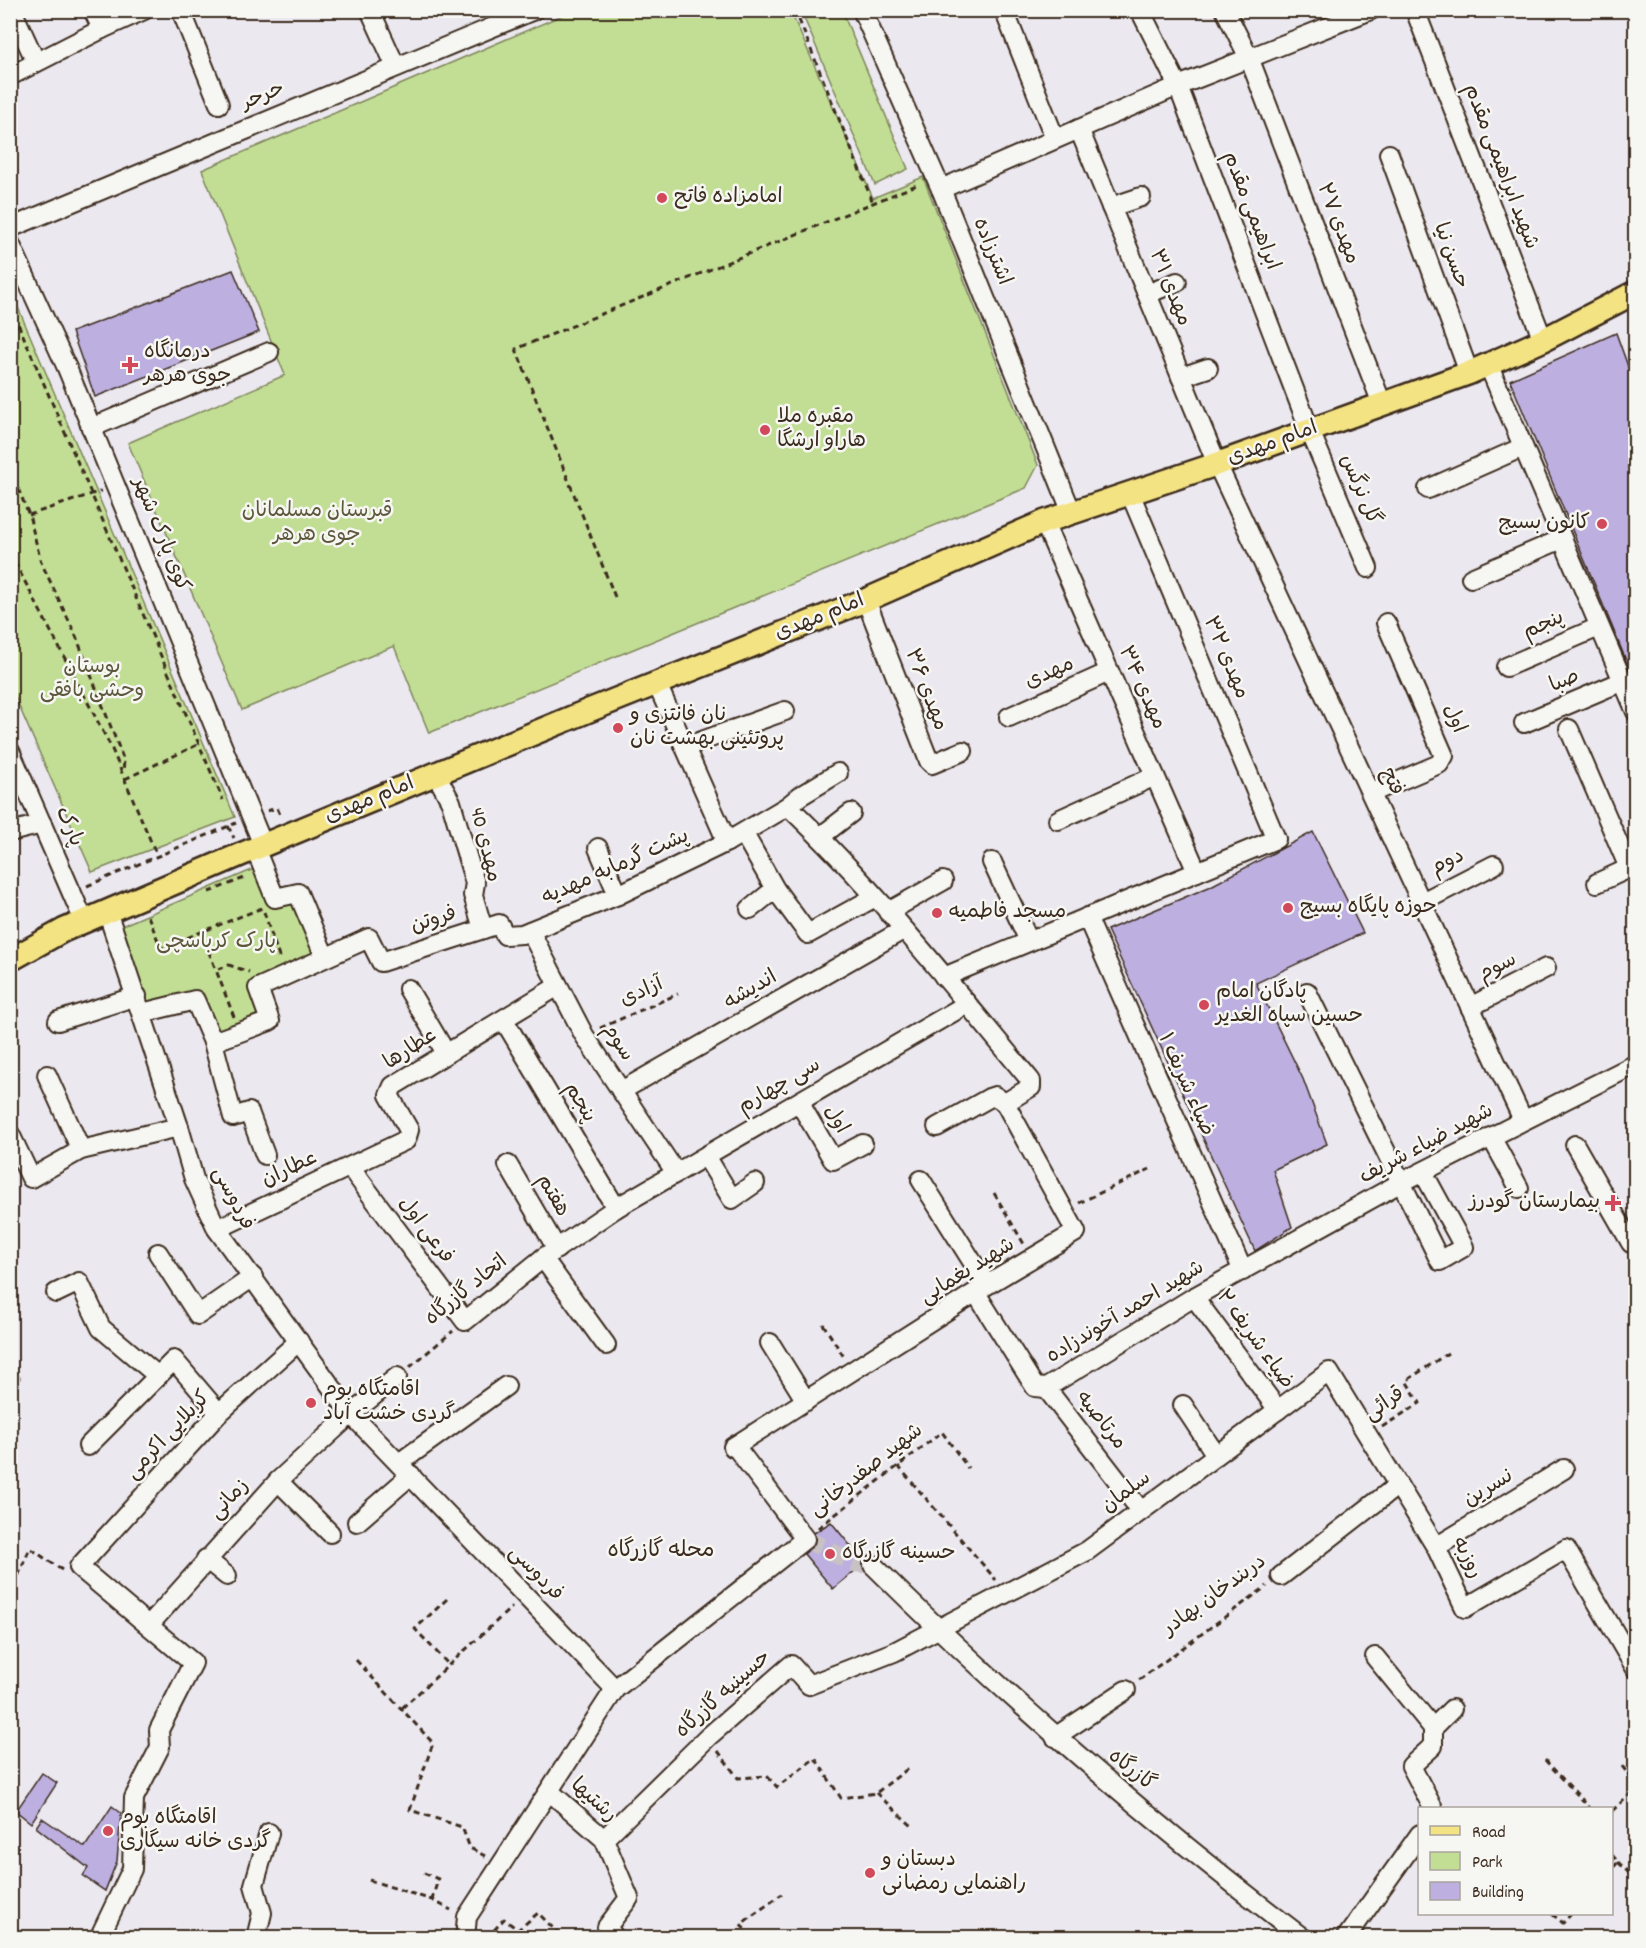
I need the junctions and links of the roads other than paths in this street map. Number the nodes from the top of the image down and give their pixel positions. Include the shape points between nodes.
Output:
1 (12, 10) edge
2 (93, 10) edge
3 (144, 10) edge
4 (181, 10) edge
5 (370, 10) edge
6 (534, 10) edge
7 (862, 10) edge
8 (1004, 10) edge
9 (1140, 10) edge
10 (1225, 10) edge
11 (1371, 10) edge
12 (1415, 10) edge
13 (102, 29) junction
14 (1250, 60) junction
15 (36, 62) junction
16 (396, 67) junction
17 (10, 76) edge
18 (1178, 86) junction
19 (219, 104) dead end
20 (1079, 129) junction
21 (1055, 139) junction
22 (1389, 154) dead end
23 (938, 184) junction
24 (1141, 197) dead end
25 (1111, 207) junction
26 (10, 228) edge
27 (10, 243) edge
28 (1177, 282) dead end
29 (1635, 292) edge
30 (1146, 294) junction
31 (1543, 340) junction
32 (269, 352) dead end
33 (1208, 368) dead end
34 (1478, 369) junction
35 (1181, 377) junction
36 (1382, 404) junction
37 (91, 428) junction
38 (1310, 430) junction
39 (1523, 447) junction
40 (1217, 464) junction
41 (1428, 489) dead end
42 (1130, 493) junction
43 (1072, 513) junction
44 (1044, 522) junction
45 (1562, 539) junction
46 (1368, 568) dead end
47 (1471, 578) dead end
48 (866, 600) junction
49 (1386, 622) dead end
50 (1599, 627) junction
51 (1506, 667) dead end
52 (1109, 672) junction
53 (1623, 681) junction
54 (657, 684) junction
55 (785, 711) dead end
56 (1635, 712) edge
57 (1009, 717) dead end
58 (1524, 723) dead end
59 (1569, 729) dead end
60 (685, 747) junction
61 (10, 751) edge
62 (963, 751) dead end
63 (838, 773) dead end
64 (436, 774) junction
65 (1155, 776) junction
66 (1371, 793) junction
67 (788, 806) junction
68 (851, 813) dead end
69 (1058, 820) dead end
70 (42, 824) junction
71 (10, 832) edge
72 (744, 834) junction
73 (820, 837) junction
74 (727, 843) junction
75 (259, 847) junction
76 (598, 849) dead end
77 (992, 862) dead end
78 (1494, 865) dead end
79 (1632, 866) edge
80 (1197, 872) junction
81 (943, 880) dead end
82 (1597, 883) dead end
83 (775, 889) junction
84 (618, 895) junction
85 (875, 897) junction
86 (1422, 902) junction
87 (750, 909) dead end
88 (107, 911) junction
89 (888, 912) junction
90 (1087, 917) junction
91 (84, 921) junction
92 (483, 929) junction
93 (903, 930) junction
94 (526, 932) junction
95 (1029, 941) junction
96 (325, 957) junction
97 (10, 960) edge
98 (1546, 969) dead end
99 (944, 977) junction
100 (558, 986) junction
101 (408, 989) dead end
102 (1307, 992) dead end
103 (140, 1004) junction
104 (967, 1004) junction
105 (1470, 1007) junction
106 (504, 1020) junction
107 (58, 1021) dead end
108 (213, 1042) junction
109 (446, 1053) junction
110 (1635, 1064) edge
111 (47, 1075) dead end
112 (621, 1090) junction
113 (799, 1102) junction
114 (1005, 1103) junction
115 (1523, 1120) junction
116 (179, 1126) junction
117 (937, 1127) dead end
118 (10, 1134) edge
119 (1491, 1137) junction
120 (863, 1144) dead end
121 (1575, 1145) dead end
122 (81, 1150) junction
123 (265, 1155) dead end
124 (706, 1156) junction
125 (508, 1165) dead end
126 (350, 1167) junction
127 (1423, 1172) junction
128 (676, 1173) junction
129 (921, 1180) dead end
130 (755, 1183) dead end
131 (1400, 1183) junction
132 (1520, 1188) dead end
133 (616, 1208) junction
134 (217, 1229) junction
135 (1635, 1240) edge
136 (158, 1253) dead end
137 (550, 1253) junction
138 (1243, 1271) junction
139 (253, 1277) junction
140 (981, 1289) junction
141 (56, 1293) dead end
142 (1194, 1297) junction
143 (465, 1321) joint
144 (299, 1341) junction
145 (770, 1343) dead end
146 (606, 1345) dead end
147 (1329, 1372) joint
148 (158, 1376) junction
149 (397, 1377) road end
150 (506, 1386) dead end
151 (1046, 1388) junction
152 (806, 1401) junction
153 (1183, 1405) dead end
154 (1278, 1410) junction
155 (219, 1413) junction
156 (351, 1414) junction
157 (88, 1446) dead end
158 (1216, 1455) junction
159 (405, 1469) junction
160 (1564, 1469) dead end
161 (278, 1480) junction
162 (1398, 1485) junction
163 (1141, 1511) junction
164 (357, 1522) dead end
165 (330, 1533) dead end
166 (1436, 1547) junction
167 (206, 1559) junction
168 (873, 1565) tunnel mouth
169 (227, 1576) dead end
170 (1281, 1576) road end
171 (150, 1624) junction
172 (938, 1630) junction
173 (1375, 1657) dead end
174 (1635, 1669) edge
175 (615, 1689) junction
176 (1126, 1690) road end
177 (1452, 1709) dead end
178 (1433, 1728) junction
179 (1055, 1737) junction
180 (549, 1791) junction
181 (1433, 1807) edge
182 (269, 1833) dead end
183 (1418, 1835) edge
184 (604, 1839) junction
185 (99, 1938) edge
186 (256, 1938) edge
187 (465, 1938) edge
188 (615, 1938) edge
189 (1303, 1938) edge
190 (1347, 1938) edge

1 - 15 street
2 - 13 street
3 - 13 street
4 - 19 street
5 - 16 street
6 - 16 street, حرحر
7 - 23 street, اشترزاده
8 - 21 street
9 - 18 street, ابراهیمی مقدم
10 - 14 street, مهدی ۲۷
11 - 14 street
12 - 31 street, شهید ابراهیمی مقدم
13 - 15 street
14 - 18 street
14 - 36 street, مهدی ۲۷
15 - 17 street
16 - 26 street, حرحر
18 - 20 street
18 - 38 street, ابراهیمی مقدم
20 - 21 street
20 - 25 street, مهدی ۳۱
21 - 23 street
22 - 34 street, حسن نیا
23 - 43 street, اشترزاده
24 - 25 street
25 - 30 street, مهدی ۳۱
27 - 37 street, کوی پارک شهر
28 - 30 street
29 - 31 main road, امام مهدی
30 - 35 street, مهدی ۳۱
31 - 34 main road, امام مهدی
32 - 37 street
33 - 35 street
34 - 36 main road, امام مهدی
34 - 39 street, حسن نیا
35 - 40 street, مهدی ۳۱
36 - 38 main road, امام مهدی
37 - 75 street, کوی پارک شهر via 251,816
38 - 40 main road, امام مهدی
38 - 46 street, گل نرگس
39 - 41 street
39 - 45 street, حسن نیا
40 - 42 main road, امام مهدی
40 - 66 street, فتح
42 - 43 main road, امام مهدی
42 - 80 street, مهدی ۳۲ via 1276,836 1274,841
43 - 44 main road, امام مهدی
44 - 48 main road, امام مهدی
44 - 52 street, مهدی ۳۴
45 - 47 street
45 - 50 street, حسن نیا
48 - 54 main road, امام مهدی
48 - 62 street, مهدی ۳۶ via 929,761 932,764
49 - 66 street, اول via 1444,756 1439,764
50 - 51 street, پنجم
50 - 53 street, حسن نیا
52 - 57 street, مهدی
52 - 65 street, مهدی ۳۴
53 - 56 street, حسن نیا
53 - 58 street, صبا
54 - 60 street
54 - 64 main road, امام مهدی
55 - 60 street
59 - 79 street
60 - 74 street
61 - 70 street, پارک
63 - 67 street, پشت گرمابه مهدیه
64 - 75 main road, امام مهدی
64 - 92 street, مهدی 40 via 451,802 475,884 473,895
65 - 69 street
65 - 80 street, مهدی ۳۴
66 - 86 street, فتح
67 - 72 street, پشت گرمابه مهدیه
67 - 73 street
68 - 73 street
70 - 71 street
70 - 91 street, پارک
72 - 74 street, پشت گرمابه مهدیه
72 - 83 street
73 - 85 street
74 - 84 street, پشت گرمابه مهدیه
75 - 88 main road, امام مهدی
75 - 96 street, کوی پارک شهر via 269,903 298,893
76 - 84 street
77 - 95 street
78 - 86 street, دوم
79 - 82 street
80 - 90 street
81 - 89 street
83 - 85 street via 811,935
83 - 87 street
84 - 94 street, پشت گرمابه مهدیه
85 - 89 street
86 - 105 street, فتح
88 - 91 main road, امام مهدی
88 - 103 street, فردوسی
89 - 93 street
90 - 95 street
90 - 138 street, ضیاء شریف ۱
91 - 97 main road, امام مهدی
92 - 94 street, فروتن via 499,924 505,935
92 - 96 street, فروتن via 381,962 369,938
93 - 99 street
93 - 112 street, اندیشه
94 - 100 street, سوم
95 - 99 street
96 - 108 street via 258,988 270,1021
98 - 105 street, سوم
99 - 104 street
100 - 106 street, عطارها
100 - 112 street, سوم via 584,1035
101 - 109 street
102 - 131 street
103 - 107 street
103 - 108 street via 195,1000
103 - 116 street, فردوسی
104 - 113 street, سی چهارم
104 - 114 street via 1031,1081 1031,1088
105 - 115 street, فتح
106 - 109 street, عطارها
106 - 133 street, پنجم
108 - 123 street via 233,1117 249,1112
109 - 126 street, عطارها via 390,1091 410,1130 406,1140
110 - 115 street, شهید ضیاء شریف
111 - 122 street
112 - 128 street, سوم
113 - 120 street, اول via 833,1160
113 - 124 street, سی چهارم
114 - 117 street via 995,1096 989,1098
114 - 140 street, شهید یغمایی via 1076,1233
115 - 119 street, شهید ضیاء شریف
116 - 122 street
116 - 134 street, فردوسی via 194,1179
118 - 122 street via 32,1178
119 - 127 street, شهید ضیاء شریف
119 - 132 street
121 - 135 street via 1631,1243
124 - 128 street, سی چهارم
124 - 130 street via 732,1199
125 - 137 street, هفتم
126 - 134 street, عطاران
126 - 143 street, فرعی اول
127 - 131 street, شهید ضیاء شریف
127 - 131 street via 1464,1247 1440,1261
128 - 133 street, سی چهارم
129 - 140 street
131 - 138 street, شهید ضیاء شریف
133 - 137 street, اتحاد گازرگاه
134 - 139 street, فردوسی
136 - 139 street via 198,1315
137 - 143 street, اتحاد گازرگاه
137 - 146 street
138 - 142 street, شهید احمد آخوندزاده
139 - 144 street, فردوسی
140 - 151 street, شهید احمد آخوندزاده via 1035,1387
140 - 152 street, شهید یغمایی
141 - 148 street via 79,1282 100,1328
142 - 151 street, شهید احمد آخوندزاده
142 - 154 street, ضیاء شریف ۲
144 - 155 street, کربلایی اکرمی
144 - 156 street, فردوسی
145 - 152 street
147 - 154 street, سلمان
147 - 162 street, روزبه
148 - 155 street via 174,1359
148 - 157 street
149 - 156 street
150 - 159 street
151 - 163 street, مرتاصیه
152 - 175 street, شهید یغمایی via 734,1447 805,1539
153 - 158 street
154 - 158 street, سلمان
155 - 171 street, کربلایی اکرمی via 78,1567
156 - 159 street, فردوسی
156 - 161 street, زمانی
158 - 163 street, سلمان
159 - 164 street
159 - 175 street, فردوسی
160 - 166 street, نسرین
161 - 165 street
161 - 167 street, زمانی
162 - 166 street, روزبه
162 - 170 street, دربندخان بهادر
163 - 172 street, سلمان via 1087,1551
166 - 174 street, روزبه via 1465,1608 1566,1549
167 - 169 street
167 - 171 street, زمانی
168 - 172 street
171 - 185 street via 194,1663 159,1730 160,1748 134,1798 132,1869
172 - 179 street, گازرگاه
172 - 184 street, حسینیه گازرگاه via 809,1685 791,1665 708,1737
173 - 178 street
175 - 180 street
176 - 179 street
177 - 178 street
178 - 181 street via 1433,1746 1411,1766
179 - 189 street, گازرگاه
180 - 184 street, رشتیها
180 - 187 street via 466,1917
182 - 186 street via 254,1885 262,1913
183 - 190 street
184 - 188 street, رشتیها via 629,1898 607,1927

